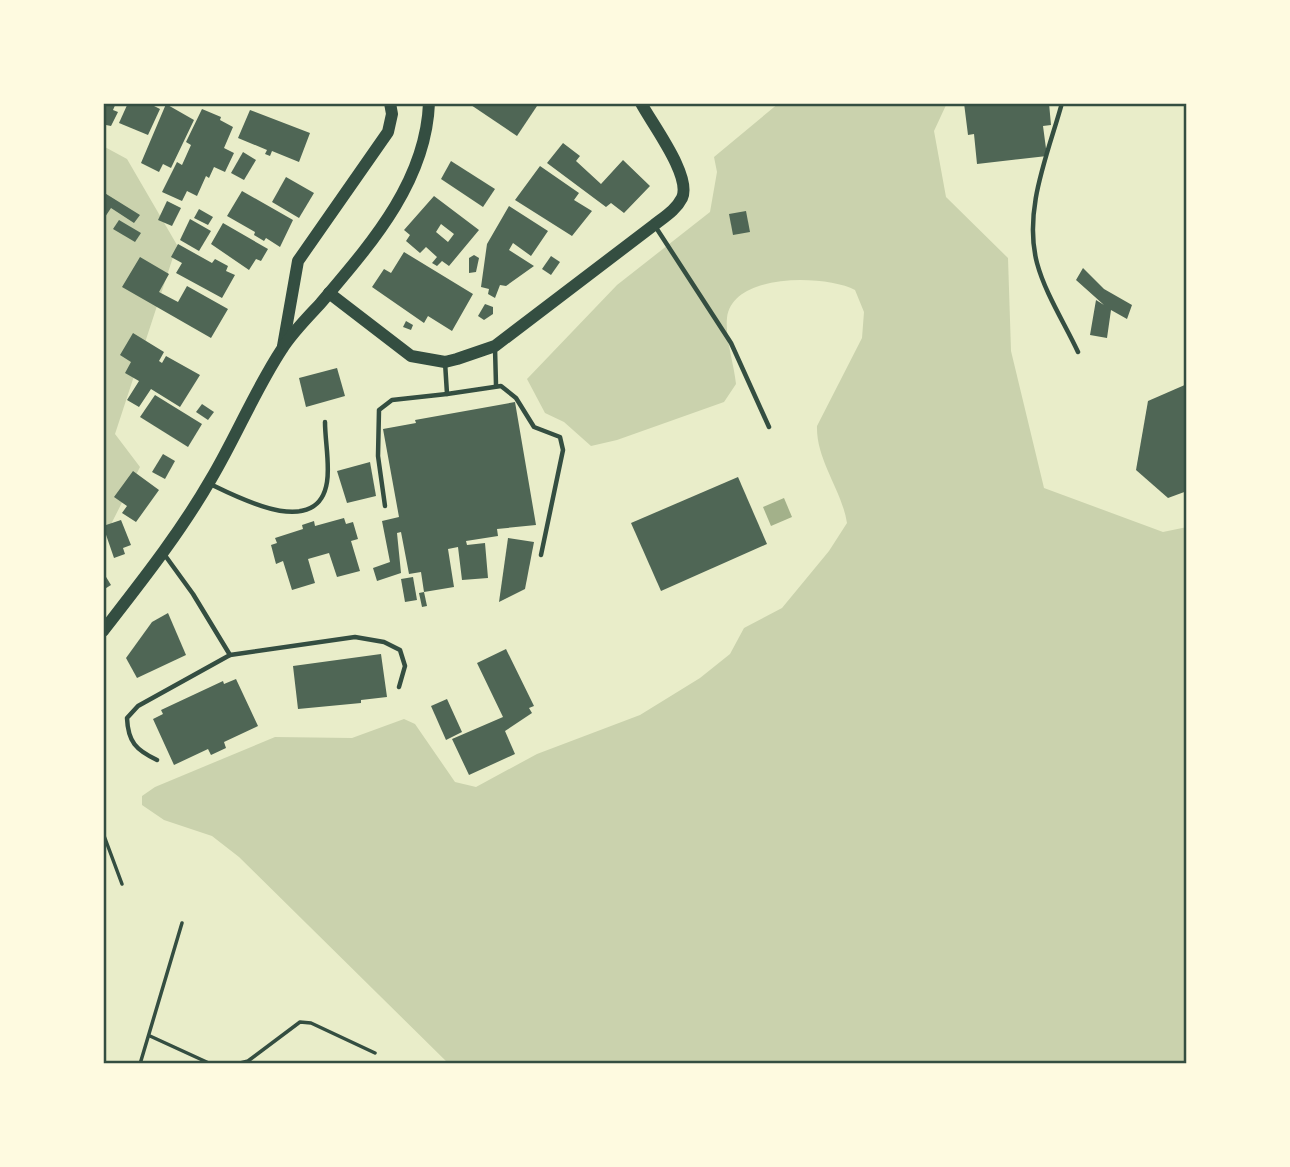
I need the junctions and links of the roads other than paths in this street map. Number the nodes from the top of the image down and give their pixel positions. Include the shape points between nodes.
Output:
1 (390, 103) edge
2 (429, 103) edge
3 (641, 103) edge
4 (1062, 103) edge
5 (654, 225) junction
6 (329, 293) junction
7 (495, 345) junction
8 (283, 347) junction
9 (1078, 352) dead end
10 (445, 362) junction
11 (496, 385) junction
12 (447, 394) junction
13 (325, 422) dead end
14 (769, 427) dead end
15 (209, 484) junction
16 (385, 506) dead end
17 (163, 554) junction
18 (541, 555) dead end
19 (103, 631) edge
20 (230, 655) junction
21 (399, 687) dead end
22 (158, 760) dead end

1 - 8 street via 388,132 298,261
2 - 6 street via 419,164 405,191
3 - 5 street via 684,179 684,195
4 - 9 lane via 1033,208 1032,232 1037,264
5 - 7 street
5 - 14 lane via 731,343
6 - 8 street
6 - 10 street via 411,356
7 - 10 street
7 - 11 lane
8 - 15 street
10 - 12 lane
11 - 12 lane
11 - 18 lane via 516,398 534,427 554,433 562,441
12 - 16 lane via 392,400 379,410 378,456
13 - 15 lane via 327,482 321,499 305,510 280,513
15 - 17 street
17 - 19 street
17 - 20 lane
20 - 21 lane via 355,637 384,642 400,650 405,666
20 - 22 lane via 138,706 127,719 128,735 137,750

